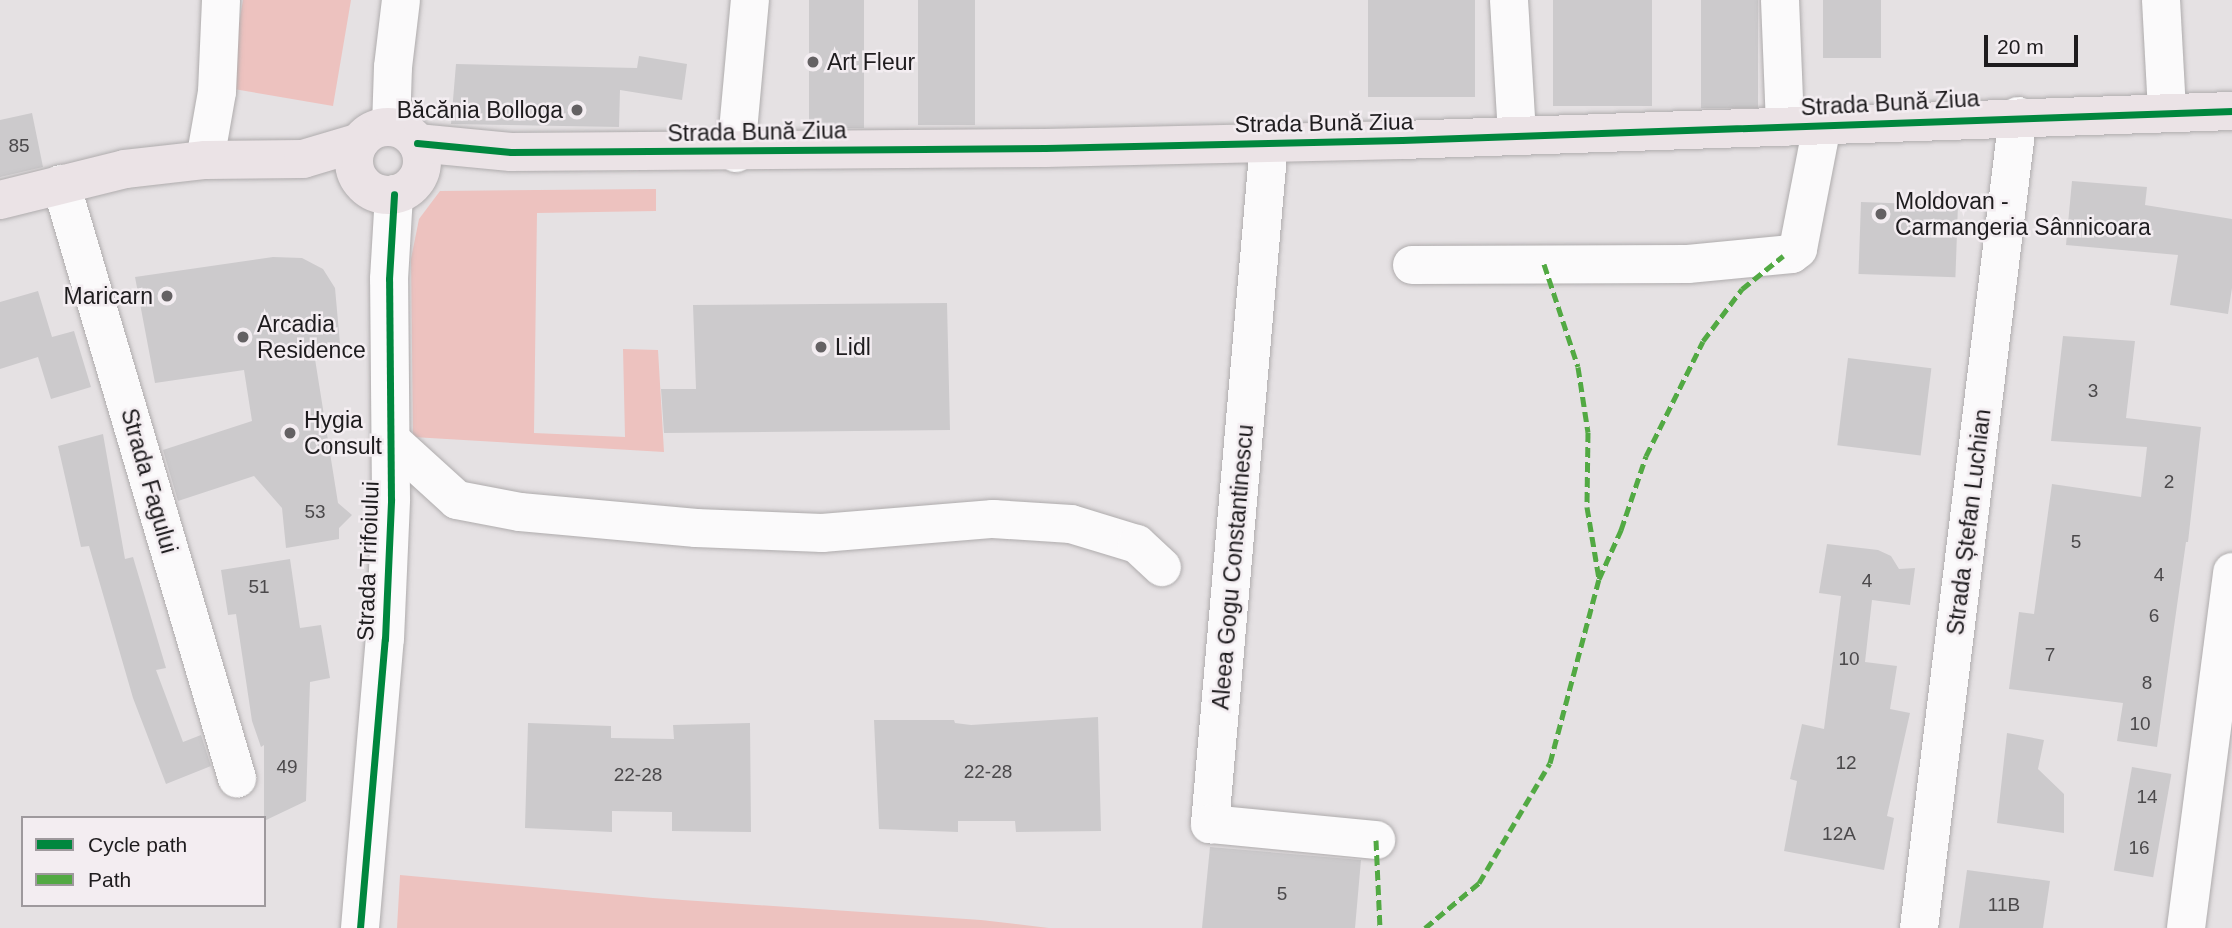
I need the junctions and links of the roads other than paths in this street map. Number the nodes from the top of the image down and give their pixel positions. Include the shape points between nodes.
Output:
1 (221, 0) edge
2 (401, 0) edge
3 (750, 0) edge
4 (1510, 0) edge
5 (1780, 0) edge
6 (2161, 0) edge
7 (2232, 111) edge
8 (2167, 113) junction
9 (2018, 116) junction
10 (1516, 125) junction
11 (1822, 125) junction
12 (1785, 127) junction
13 (1269, 143) junction
14 (736, 153) junction
15 (205, 160) junction
16 (390, 161) junction
17 (61, 184) junction
18 (0, 200) edge
19 (1412, 265) dead end
20 (391, 440) junction
21 (1162, 568) dead end
22 (2232, 572) edge
23 (237, 778) dead end
24 (1377, 840) dead end
25 (360, 928) edge
26 (1919, 928) edge
27 (2186, 928) edge

1 - 15 street via 217,92
2 - 16 street, Strada Trifoiului
3 - 14 street
4 - 10 street
5 - 12 street
6 - 8 street
7 - 8 main road, Strada Bună Ziua
8 - 9 main road, Strada Bună Ziua
9 - 11 main road, Strada Bună Ziua
9 - 26 street, Strada Ștefan Luchian
10 - 12 main road, Strada Bună Ziua
10 - 13 main road, Strada Bună Ziua
11 - 12 main road, Strada Bună Ziua
11 - 19 street via 1798,248 1792,254 1688,264
13 - 14 main road, Strada Bună Ziua
13 - 24 street, Aleea Gogu Constantinescu via 1210,824
14 - 16 main road, Strada Bună Ziua via 511,152
15 - 16 main road
15 - 17 main road via 125,169
16 - 20 street, Strada Trifoiului
17 - 18 main road
17 - 23 street, Strada Fagului
20 - 21 street via 457,500 520,512 696,528 822,533 993,519 1071,524 1137,544
20 - 25 street, Strada Trifoiului via 385,639
22 - 27 street

